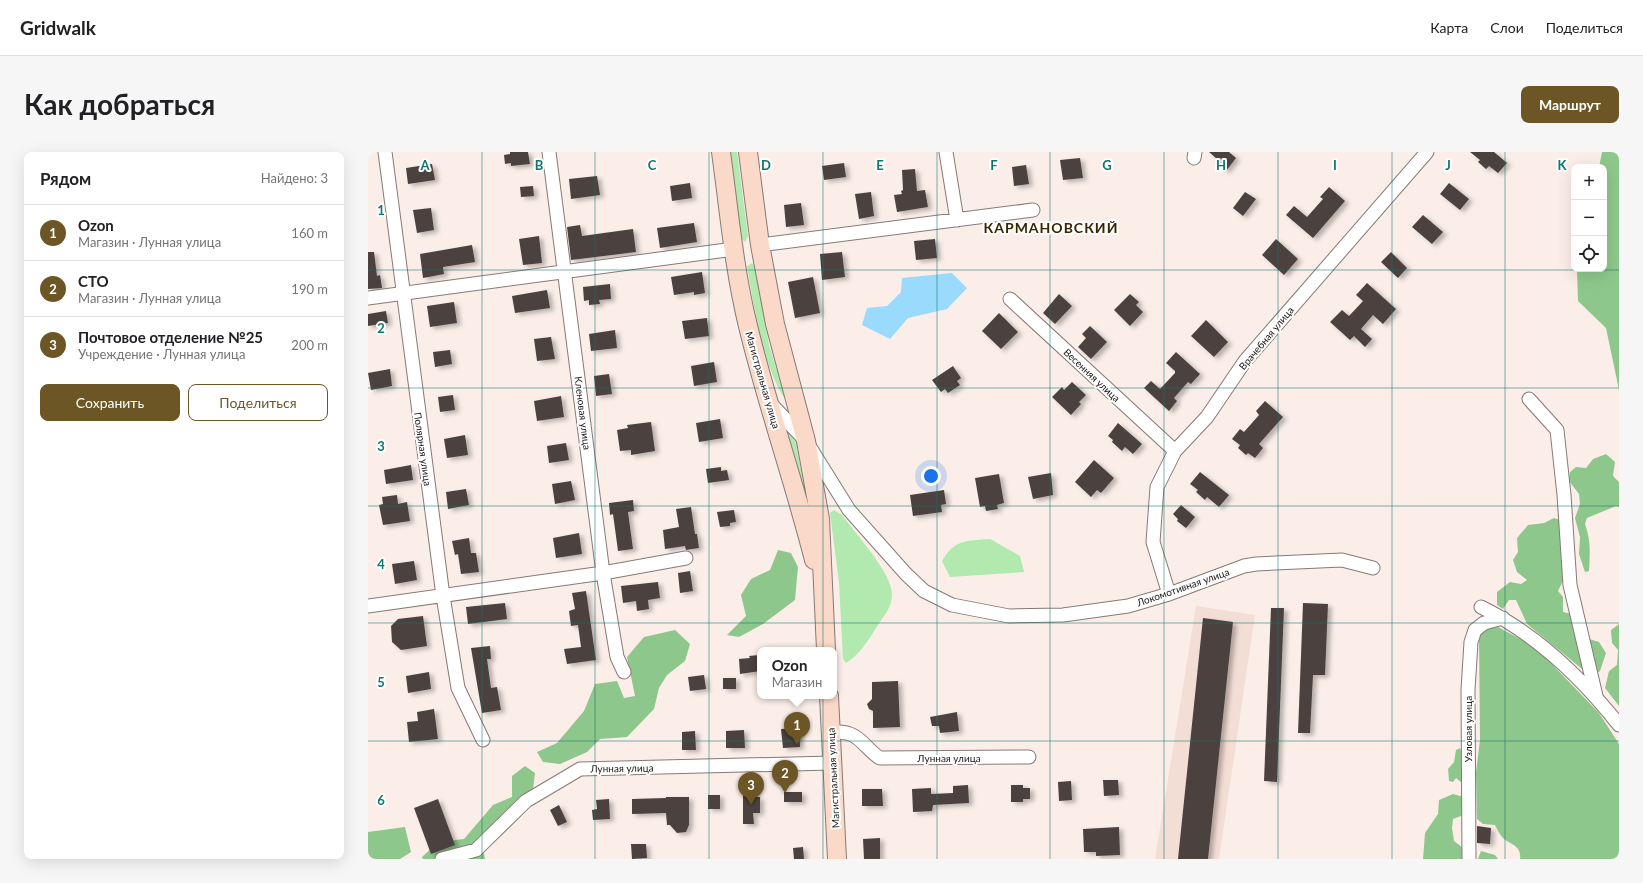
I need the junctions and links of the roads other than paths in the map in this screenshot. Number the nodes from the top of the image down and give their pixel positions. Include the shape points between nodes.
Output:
1 (385, 152) edge
2 (550, 152) edge
3 (721, 152) edge
4 (748, 152) edge
5 (946, 152) edge
6 (1427, 152) edge
7 (1033, 210) dead end
8 (957, 220) junction
9 (760, 245) junction
10 (734, 249) junction
11 (566, 270) junction
12 (402, 294) junction
13 (368, 298) edge
14 (1010, 299) dead end
15 (1529, 399) dead end
16 (768, 400) junction
17 (806, 441) junction
18 (1175, 452) junction
19 (686, 558) dead end
20 (1374, 568) dead end
21 (603, 573) junction
22 (1169, 594) junction
23 (443, 596) junction
24 (824, 604) junction
25 (368, 606) edge
26 (1481, 607) dead end
27 (1503, 618) junction
28 (826, 647) edge
29 (624, 672) dead end
30 (1596, 696) junction
31 (829, 699) edge
32 (1619, 725) edge
33 (830, 731) junction
34 (483, 740) dead end
35 (1029, 757) dead end
36 (832, 763) junction
37 (479, 854) edge
38 (442, 859) edge
39 (837, 859) edge
40 (1469, 859) edge

1 - 12 street, Полярная улица
2 - 11 street, Кленовая улица
3 - 10 main road, Магистральная улица
4 - 9 main road, Магистральная улица
5 - 8 street
6 - 18 street, Врачебная улица via 1270,331 1245,361 1207,417
7 - 8 street
8 - 9 street
9 - 10 main road
9 - 17 main road, Магистральная улица via 775,324
10 - 11 street
10 - 16 main road, Магистральная улица via 747,325
11 - 12 street
11 - 21 street, Кленовая улица
12 - 13 street
12 - 23 street, Полярная улица
14 - 18 street, Весенняя улица
15 - 30 street via 1557,430 1570,585
16 - 17 street, Локомотивная улица
16 - 24 main road, Магистральная улица via 803,518
17 - 22 street, Локомотивная улица via 849,510 924,591 952,605 1009,616 1063,615 1128,606
17 - 24 main road, Магистральная улица via 820,519
18 - 22 street, Врачебная улица via 1157,487 1153,542
19 - 21 street
20 - 22 street, Локомотивная улица via 1342,560 1256,564 1244,566
21 - 23 street
21 - 29 street, Кленовая улица via 616,657
23 - 25 street
23 - 34 street, Полярная улица via 458,688
24 - 28 main road, Магистральная улица
26 - 27 street
27 - 30 street via 1545,647
27 - 40 street, Узловая улица via 1484,623 1475,630 1471,642 1468,690
30 - 32 street
31 - 33 main road, Магистральная улица
33 - 35 street, Лунная улица via 850,734 880,758
33 - 36 main road, Магистральная улица
36 - 37 street, Лунная улица via 580,769 526,800
36 - 39 main road, Магистральная улица
37 - 38 street, Лунная улица

